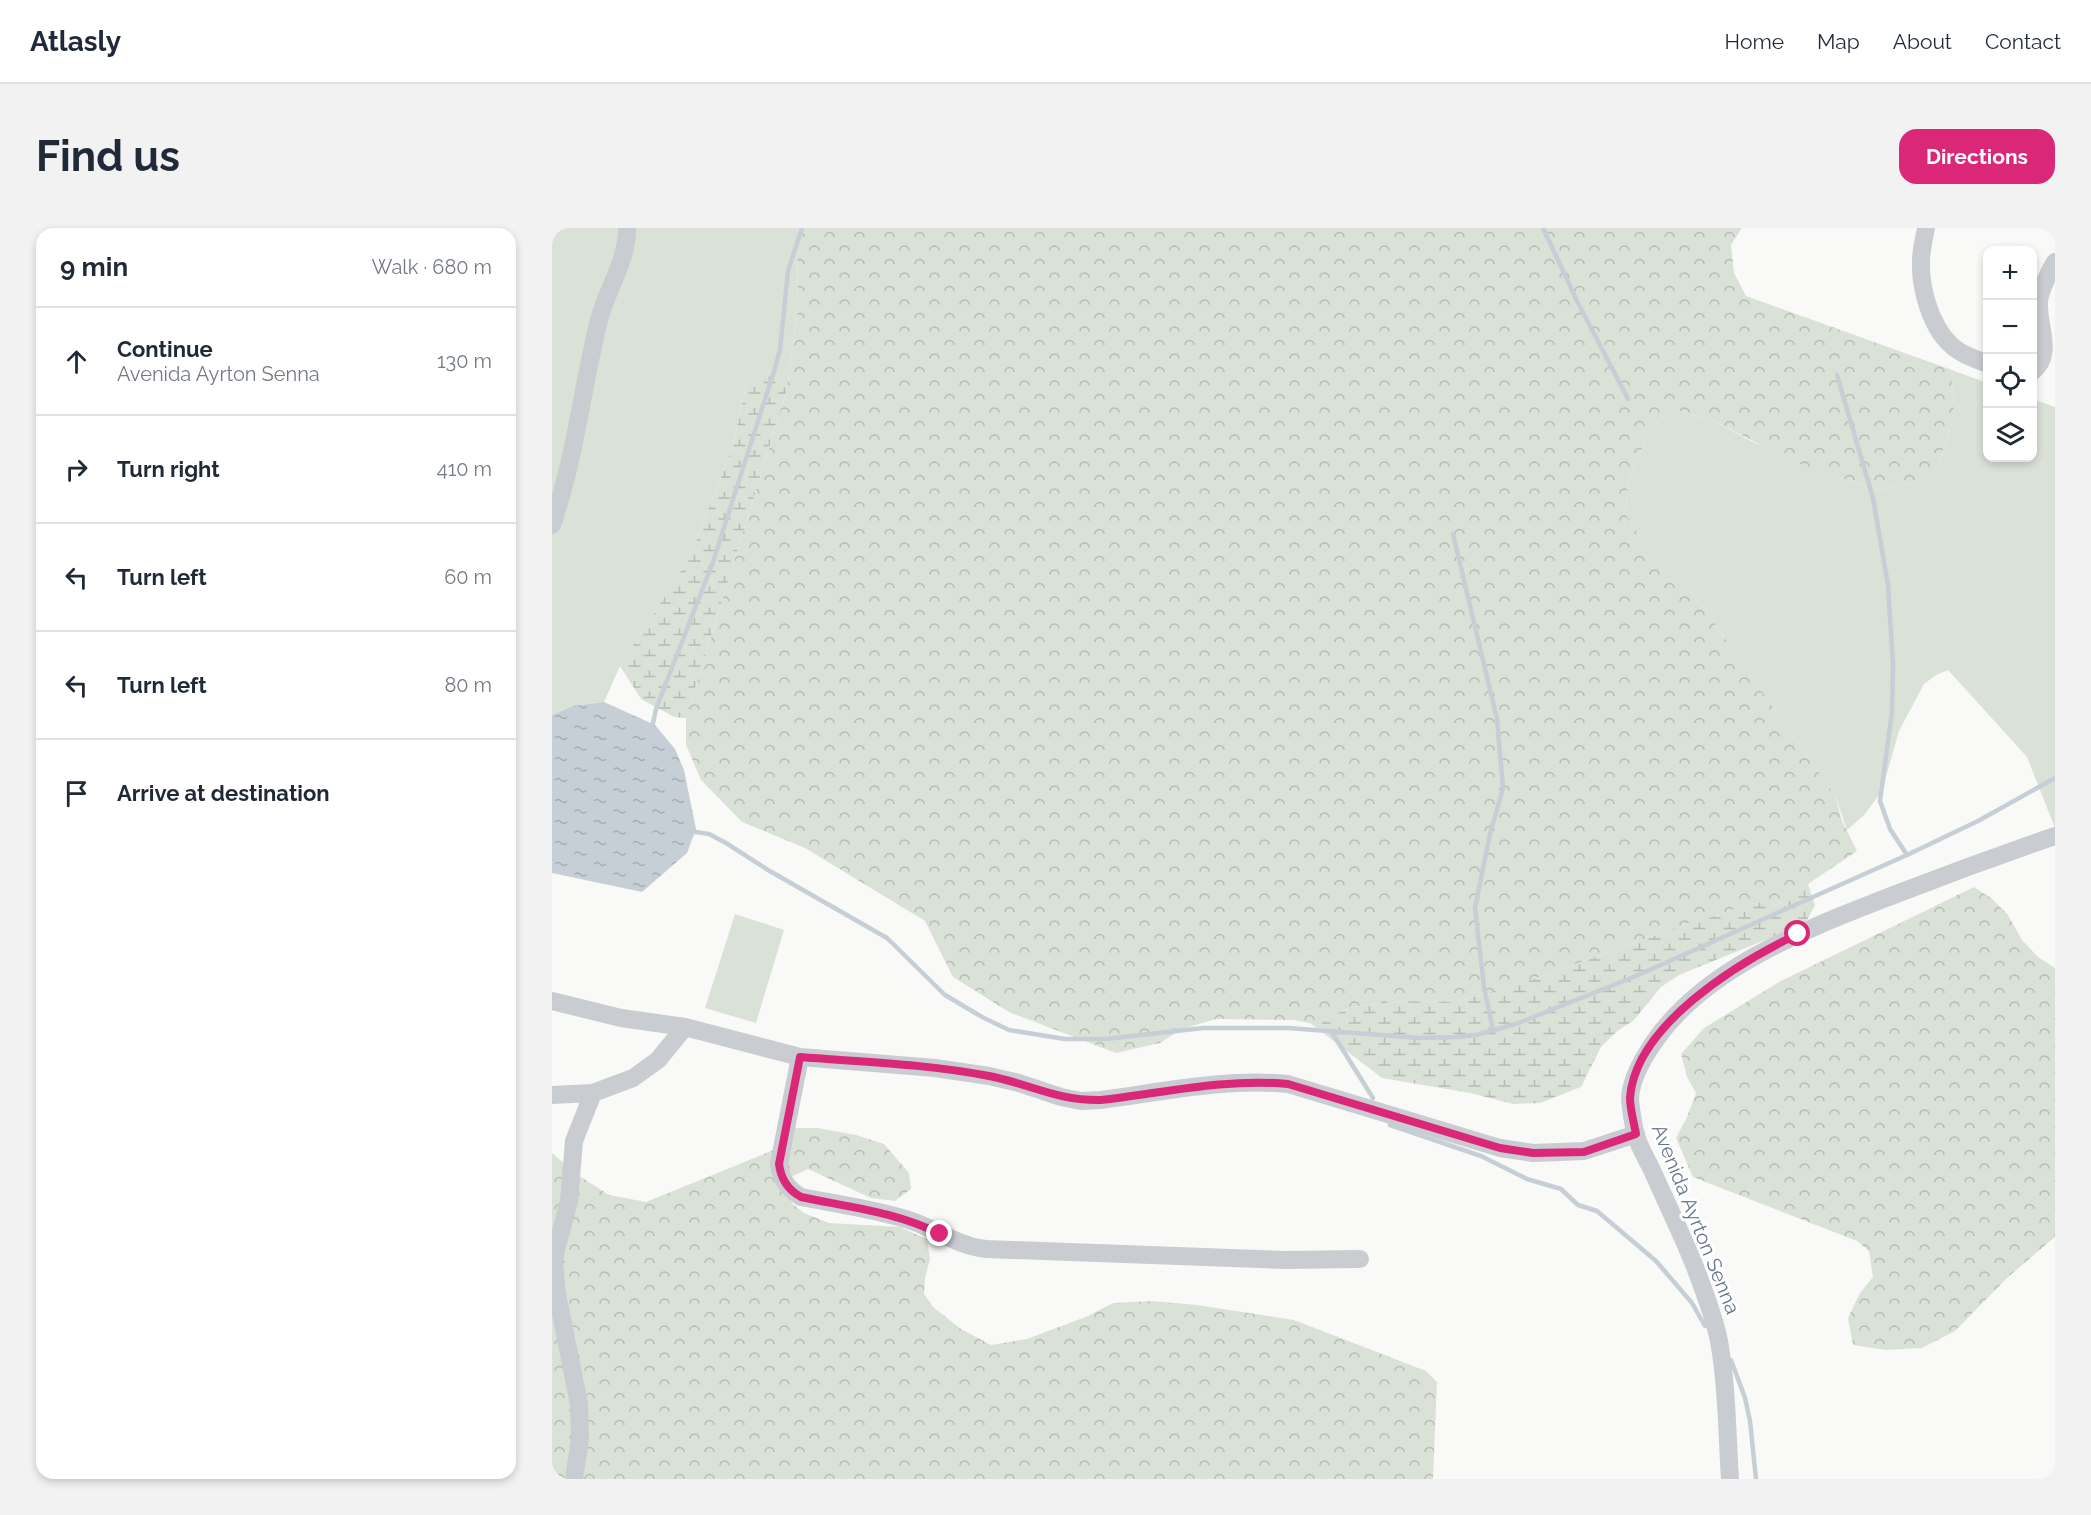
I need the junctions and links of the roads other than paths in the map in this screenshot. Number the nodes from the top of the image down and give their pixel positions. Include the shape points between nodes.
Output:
1 (627, 228) edge
2 (1926, 228) edge
3 (2055, 262) edge
4 (1983, 362) edge
5 (2037, 368) edge
6 (552, 525) edge
7 (2055, 836) edge
8 (552, 1001) edge
9 (685, 1027) junction
10 (800, 1057) junction
11 (593, 1093) junction
12 (552, 1095) edge
13 (1636, 1134) junction
14 (1360, 1259) dead end
15 (574, 1479) edge
16 (1730, 1479) edge

1 - 6 street via 625,249 600,318 565,485
2 - 4 street via 1921,275 1934,320 1950,344
3 - 5 street via 2039,301 2046,347
7 - 13 street, Avenida Ayrton Senna via 1816,926 1720,979 1672,1019 1641,1062 1630,1099
8 - 9 street via 621,1018
9 - 10 street
9 - 11 street via 644,1071
10 - 13 street via 989,1076 1081,1101 1228,1084 1288,1084 1500,1148 1533,1153 1584,1152
10 - 14 street via 779,1164 786,1185 801,1197 891,1215 968,1246 986,1249
11 - 12 street
11 - 15 street via 574,1141 569,1201 554,1263 579,1413
13 - 16 street, Avenida Ayrton Senna via 1710,1309 1723,1369

